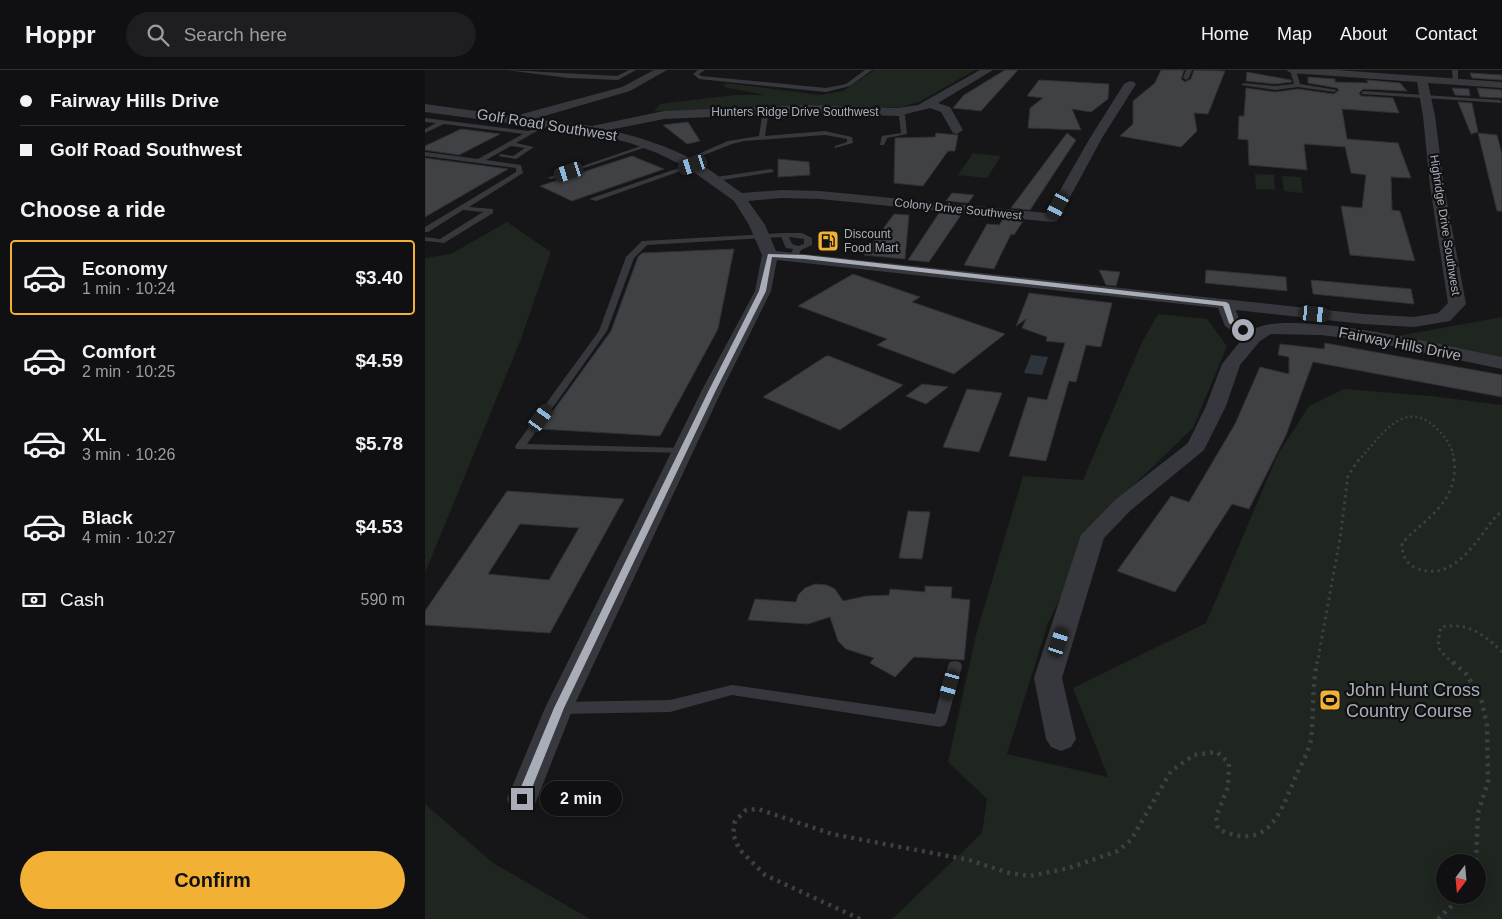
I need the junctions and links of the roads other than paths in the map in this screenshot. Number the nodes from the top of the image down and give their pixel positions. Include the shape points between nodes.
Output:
1 (509, 70) edge
2 (633, 70) edge
3 (662, 70) edge
4 (703, 70) edge
5 (869, 70) edge
6 (988, 70) edge
7 (1189, 70) edge
8 (1292, 70) edge
9 (1455, 70) edge
10 (1343, 72) edge
11 (1186, 78) dead end
12 (1422, 80) junction
13 (1456, 82) junction
14 (1130, 84) dead end
15 (1244, 85) dead end
16 (1298, 85) junction
17 (1502, 85) edge
18 (1334, 90) dead end
19 (1363, 93) dead end
20 (1426, 97) junction
21 (1500, 102) dead end
22 (930, 104) junction
23 (766, 110) junction
24 (426, 112) edge
25 (898, 112) junction
26 (521, 119) junction
27 (444, 122) junction
28 (548, 123) junction
29 (593, 130) junction
30 (957, 130) dead end
31 (425, 131) edge
32 (530, 133) junction
33 (762, 138) junction
34 (510, 144) junction
35 (882, 144) dead end
36 (649, 145) junction
37 (837, 147) dead end
38 (425, 154) edge
39 (489, 155) junction
40 (479, 161) junction
41 (689, 163) junction
42 (771, 171) dead end
43 (550, 178) dead end
44 (716, 179) junction
45 (739, 198) junction
46 (593, 199) dead end
47 (463, 208) junction
48 (425, 230) edge
49 (784, 235) junction
50 (425, 239) edge
51 (766, 245) junction
52 (796, 252) junction
53 (1226, 304) junction
54 (1252, 307) junction
55 (1261, 333) junction
56 (1502, 363) edge
57 (683, 451) junction
58 (955, 666) dead end
59 (559, 708) junction
60 (1061, 740) dead end
61 (522, 799) dead end

1 - 2 lane via 618,78
3 - 26 street via 626,89
4 - 5 lane via 696,74 699,77 827,90 848,85
6 - 22 street, Hunters Ridge Drive Southwest
7 - 11 lane
8 - 10 street
8 - 16 lane
9 - 13 lane
10 - 12 street
12 - 13 street
12 - 20 street, Highridge Drive Southwest
13 - 17 street
14 - 45 street, Colony Drive Southwest via 1051,218 820,195
15 - 16 lane via 1275,88
16 - 18 lane
19 - 20 lane
20 - 21 lane
20 - 54 street, Highridge Drive Southwest via 1457,304 1445,317 1414,322
22 - 25 street, Hunters Ridge Drive Southwest
22 - 30 street via 946,110
23 - 25 street, Hunters Ridge Drive Southwest
23 - 29 street, Hunters Ridge Drive Southwest via 664,115
23 - 33 lane
24 - 26 street, Golf Road Southwest
24 - 27 lane
25 - 35 lane via 902,116 904,134 883,136
26 - 28 street, Golf Road Southwest
27 - 31 lane
27 - 32 lane
28 - 29 street, Golf Road Southwest
28 - 32 lane
29 - 36 street, Golf Road Southwest
32 - 34 lane
33 - 37 lane via 825,132 850,138 850,143
33 - 41 lane via 730,142
34 - 39 lane
34 - 39 lane via 531,147 514,158
36 - 41 street, Golf Road Southwest
36 - 43 lane
38 - 40 lane
39 - 40 lane
40 - 47 lane via 519,166 520,173
41 - 44 street, Golf Road Southwest
41 - 46 lane
42 - 44 lane
44 - 45 street, Golf Road Southwest
45 - 51 street, Golf Road Southwest
47 - 48 lane
47 - 50 lane via 490,211 441,241
49 - 51 lane
49 - 52 lane
49 - 52 lane via 802,234 808,238 808,245
51 - 52 street, Highridge Drive Southwest
51 - 57 street via 763,291
51 - 57 lane via 645,243 630,257 603,331 520,446
52 - 53 street, Highridge Drive Southwest
53 - 54 street, Highridge Drive Southwest
53 - 55 street via 1231,322
54 - 55 street
55 - 56 street, Fairway Hills Drive via 1320,330 1363,335
55 - 60 street via 1231,364 1197,446 1123,505 1093,535 1048,678
57 - 59 street
58 - 59 lane via 940,721 732,690 669,706
59 - 61 street

